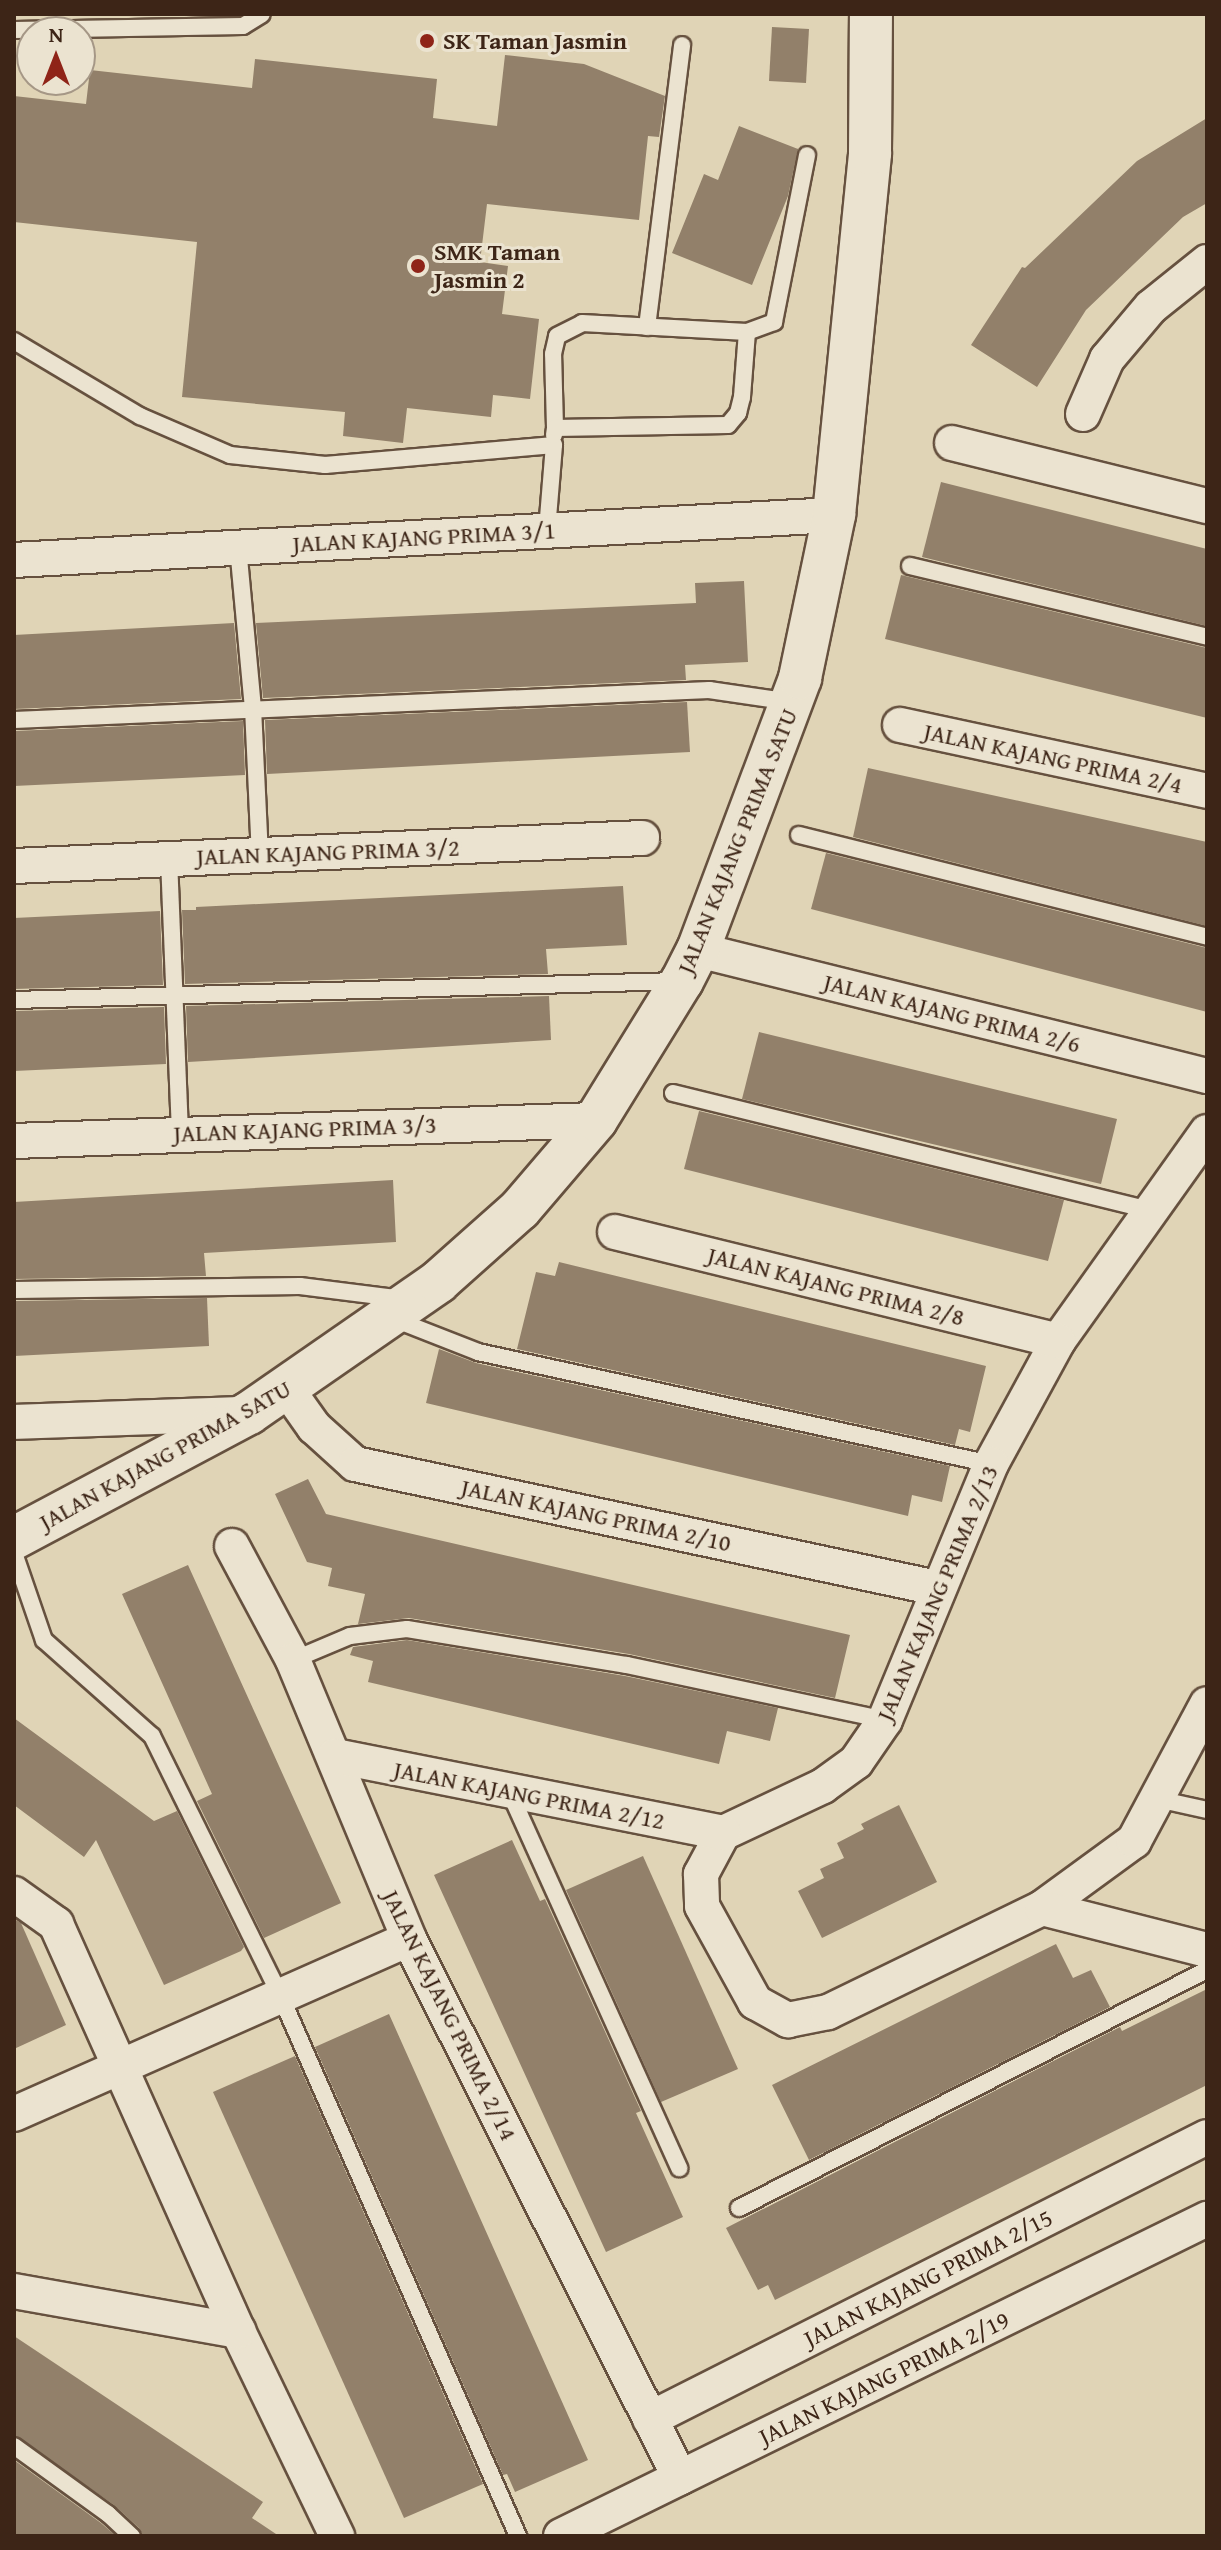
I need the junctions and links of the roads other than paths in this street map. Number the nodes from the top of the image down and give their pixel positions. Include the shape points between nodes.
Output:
1 (262, 14) edge
2 (871, 14) edge
3 (14, 30) edge
4 (682, 45) dead end
5 (807, 155) dead end
6 (1207, 262) edge
7 (647, 327) junction
8 (747, 332) junction
9 (14, 341) edge
10 (1083, 414) dead end
11 (554, 436) junction
12 (952, 443) dead end
13 (1207, 506) edge
14 (834, 515) junction
15 (547, 530) junction
16 (238, 547) junction
17 (14, 560) edge
18 (910, 566) dead end
19 (1207, 637) edge
20 (792, 702) junction
21 (253, 708) junction
22 (14, 720) edge
23 (900, 725) dead end
24 (1207, 791) edge
25 (799, 835) dead end
26 (642, 838) dead end
27 (260, 855) junction
28 (169, 859) junction
29 (14, 866) edge
30 (1207, 937) edge
31 (690, 966) junction
32 (177, 993) junction
33 (14, 1000) edge
34 (1207, 1076) edge
35 (673, 1093) dead end
36 (596, 1120) junction
37 (1207, 1132) edge
38 (180, 1133) junction
39 (14, 1141) edge
40 (1151, 1210) junction
41 (615, 1232) dead end
42 (14, 1290) edge
43 (400, 1309) junction
44 (1058, 1341) junction
45 (287, 1389) junction
46 (249, 1413) junction
47 (14, 1422) edge
48 (991, 1464) junction
49 (14, 1538) edge
50 (232, 1546) dead end
51 (14, 1553) edge
52 (937, 1588) junction
53 (293, 1660) junction
54 (1207, 1704) edge
55 (885, 1720) junction
56 (335, 1756) junction
57 (509, 1791) junction
58 (1157, 1799) junction
59 (1207, 1810) edge
60 (723, 1833) junction
61 (14, 1894) edge
62 (1042, 1908) junction
63 (409, 1939) junction
64 (1207, 1950) edge
65 (1207, 1970) edge
66 (281, 1997) junction
67 (121, 2065) junction
68 (14, 2114) edge
69 (1207, 2137) edge
70 (679, 2168) dead end
71 (739, 2208) dead end
72 (1207, 2219) edge
73 (14, 2291) edge
74 (238, 2331) junction
75 (650, 2419) junction
76 (14, 2446) edge
77 (680, 2478) junction
78 (132, 2536) edge
79 (337, 2536) edge
80 (518, 2536) edge
81 (561, 2536) edge

1 - 3 lane via 243,26
2 - 14 street, JALAN KAJANG PRIMA SATU via 870,153
4 - 7 lane
5 - 8 lane via 774,322
6 - 10 street via 1151,307 1107,359
7 - 8 lane
7 - 11 lane via 582,323 557,336
8 - 11 lane via 742,397 728,425
9 - 11 lane via 140,416 230,455 325,465
11 - 15 lane
12 - 13 street
14 - 15 street, JALAN KAJANG PRIMA 3/1
14 - 20 street, JALAN KAJANG PRIMA SATU
15 - 16 street, JALAN KAJANG PRIMA 3/1
16 - 17 street, JALAN KAJANG PRIMA 3/1
16 - 21 lane
18 - 19 lane
20 - 21 lane via 709,690
20 - 31 street, JALAN KAJANG PRIMA SATU
21 - 22 lane
21 - 27 lane
23 - 24 street, JALAN KAJANG PRIMA 2/4
25 - 30 lane
26 - 27 street, JALAN KAJANG PRIMA 3/2
27 - 28 street, JALAN KAJANG PRIMA 3/2
28 - 29 street, JALAN KAJANG PRIMA 3/2
28 - 32 lane
31 - 32 lane
31 - 34 street, JALAN KAJANG PRIMA 2/6
31 - 36 street, JALAN KAJANG PRIMA SATU
32 - 33 lane
32 - 38 lane
35 - 40 lane
36 - 38 street, JALAN KAJANG PRIMA 3/3
36 - 43 street, JALAN KAJANG PRIMA SATU via 520,1209
37 - 40 street, JALAN KAJANG PRIMA 2/13
38 - 39 street, JALAN KAJANG PRIMA 3/3
40 - 44 street, JALAN KAJANG PRIMA 2/13
41 - 44 street, JALAN KAJANG PRIMA 2/8
42 - 43 lane via 300,1286
43 - 45 street, JALAN KAJANG PRIMA SATU
43 - 48 lane via 478,1352
44 - 48 street, JALAN KAJANG PRIMA 2/13
45 - 46 street, JALAN KAJANG PRIMA SATU
45 - 52 street, JALAN KAJANG PRIMA 2/10 via 314,1427 355,1464
46 - 47 street
46 - 49 street, JALAN KAJANG PRIMA SATU
48 - 52 street, JALAN KAJANG PRIMA 2/13
50 - 53 street, JALAN KAJANG PRIMA 2/14
51 - 66 lane via 44,1640 152,1736
52 - 55 street, JALAN KAJANG PRIMA 2/13
53 - 55 lane via 350,1636 407,1629 627,1665
53 - 56 street, JALAN KAJANG PRIMA 2/14
54 - 58 street
55 - 60 street, JALAN KAJANG PRIMA 2/13 via 856,1762 823,1786
56 - 57 street, JALAN KAJANG PRIMA 2/12
56 - 63 street, JALAN KAJANG PRIMA 2/14
57 - 60 street, JALAN KAJANG PRIMA 2/12
57 - 70 lane
58 - 59 lane
58 - 62 street via 1134,1841
60 - 62 street via 701,1874 702,1906 755,2002 788,2020 828,2012
61 - 67 street via 56,1924
62 - 64 street
63 - 66 street
63 - 75 street, JALAN KAJANG PRIMA 2/14
65 - 71 lane
66 - 67 street
66 - 80 lane
67 - 68 street
67 - 74 street
69 - 75 street, JALAN KAJANG PRIMA 2/15
72 - 77 street, JALAN KAJANG PRIMA 2/19
73 - 74 street
74 - 79 street
75 - 77 street, JALAN KAJANG PRIMA 2/14
76 - 78 lane
77 - 81 street, JALAN KAJANG PRIMA 2/19

